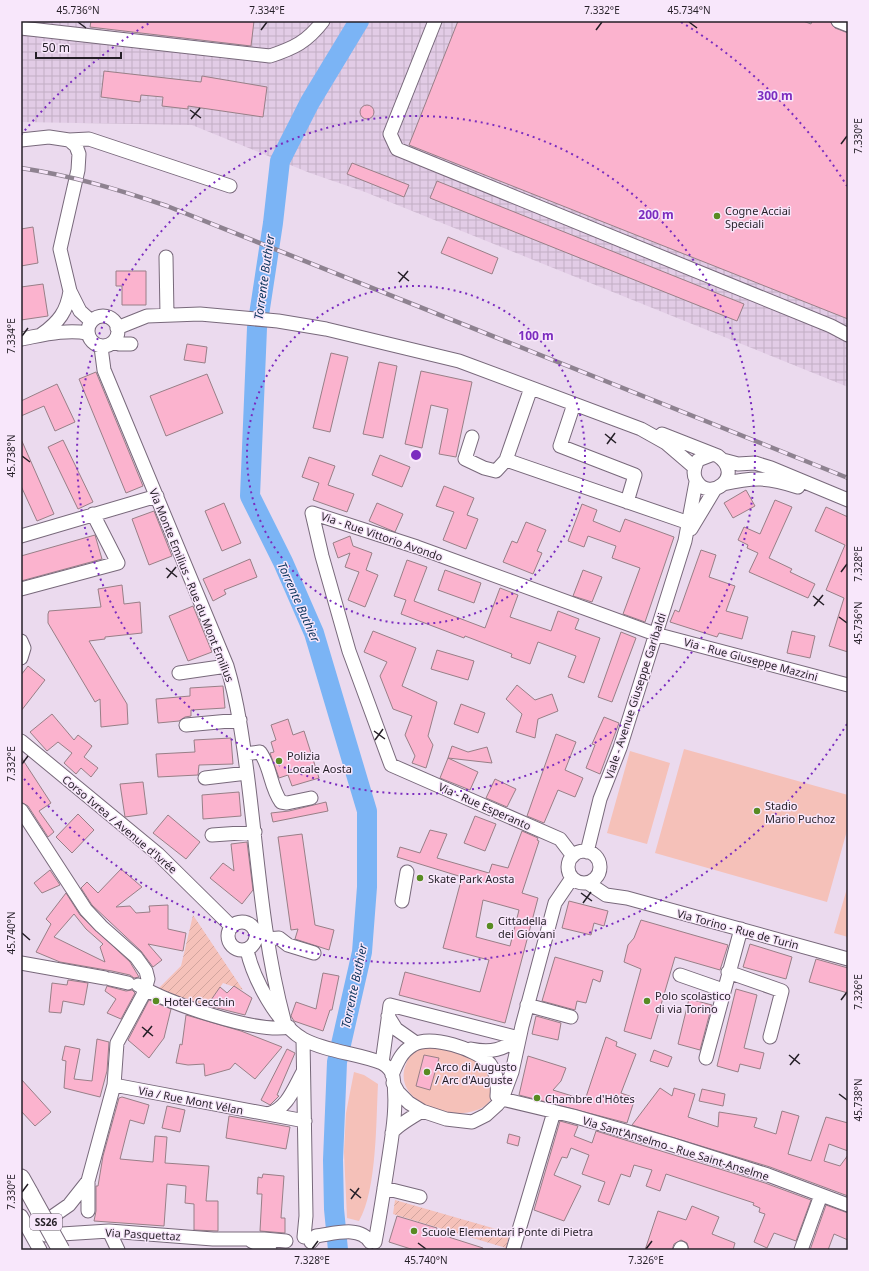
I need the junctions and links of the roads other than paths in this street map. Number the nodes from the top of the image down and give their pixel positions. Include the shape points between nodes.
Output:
1 (324, 21) edge
2 (435, 21) edge
3 (838, 21) edge
4 (848, 25) edge
5 (21, 28) edge
6 (21, 140) edge
7 (69, 140) junction
8 (230, 186) dead end
9 (166, 257) dead end
10 (70, 291) junction
11 (168, 314) junction
12 (89, 327) junction
13 (118, 328) junction
14 (41, 335) junction
15 (848, 335) edge
16 (21, 339) edge
17 (114, 342) junction
18 (131, 344) dead end
19 (101, 347) junction
20 (531, 388) junction
21 (574, 404) junction
22 (640, 429) junction
23 (472, 437) dead end
24 (717, 457) junction
25 (506, 460) junction
26 (694, 467) junction
27 (769, 480) junction
28 (696, 482) junction
29 (719, 486) junction
30 (157, 496) junction
31 (848, 500) edge
32 (627, 502) junction
33 (848, 505) edge
34 (848, 510) edge
35 (93, 514) junction
36 (689, 523) junction
37 (21, 536) edge
38 (685, 541) junction
39 (21, 589) edge
40 (655, 634) junction
41 (21, 641) edge
42 (21, 658) edge
43 (227, 666) junction
44 (179, 673) dead end
45 (848, 684) edge
46 (240, 720) junction
47 (186, 726) dead end
48 (21, 741) edge
49 (245, 754) junction
50 (391, 765) joint
51 (247, 773) junction
52 (205, 778) dead end
53 (312, 798) dead end
54 (21, 810) edge
55 (255, 832) junction
56 (212, 835) dead end
57 (588, 852) junction
58 (573, 856) junction
59 (407, 872) dead end
60 (599, 874) junction
61 (572, 878) junction
62 (588, 883) junction
63 (627, 898) junction
64 (262, 900) junction
65 (402, 901) dead end
66 (249, 925) junction
67 (232, 927) junction
68 (741, 929) junction
69 (266, 939) junction
70 (247, 950) junction
71 (314, 953) dead end
72 (848, 959) edge
73 (21, 964) edge
74 (728, 972) junction
75 (680, 975) dead end
76 (137, 986) junction
77 (723, 990) junction
78 (527, 1005) junction
79 (389, 1011) junction
80 (571, 1017) dead end
81 (286, 1024) junction
82 (770, 1037) dead end
83 (519, 1038) junction
84 (303, 1039) junction
85 (416, 1043) junction
86 (466, 1048) junction
87 (706, 1058) dead end
88 (378, 1061) junction
89 (304, 1070) junction
90 (393, 1079) junction
91 (114, 1086) junction
92 (502, 1099) junction
93 (422, 1111) junction
94 (554, 1112) junction
95 (268, 1114) junction
96 (305, 1121) junction
97 (392, 1133) junction
98 (21, 1178) edge
99 (88, 1181) junction
100 (384, 1188) junction
101 (821, 1195) junction
102 (420, 1197) dead end
103 (848, 1205) edge
104 (88, 1211) dead end
105 (21, 1216) edge
106 (109, 1231) junction
107 (35, 1236) junction
108 (248, 1240) junction
109 (311, 1241) edge
110 (213, 1244) edge
111 (283, 1245) edge
112 (375, 1247) edge
113 (40, 1250) edge
114 (61, 1250) edge
115 (118, 1250) edge
116 (270, 1250) edge
117 (513, 1250) edge
118 (801, 1250) edge

1 - 5 street via 296,47 270,56
2 - 15 street via 390,134 397,149
3 - 4 street
6 - 7 street via 49,137
7 - 8 street via 88,140
7 - 10 street via 80,154 60,249 69,275
9 - 11 street
10 - 12 street
10 - 14 street via 65,313
11 - 13 street via 147,316
11 - 20 street via 200,314 305,325 459,361
12 - 13 street via 99,316 108,317
12 - 14 street via 78,332
12 - 19 street via 92,342
13 - 17 street
14 - 16 street
17 - 18 street
17 - 19 street
19 - 30 street, Via Monte Emilius - Rue du Mont Emilius via 104,370
20 - 21 street
20 - 25 street
21 - 22 street
21 - 32 street via 560,446 635,475
22 - 24 street via 654,431
22 - 26 street via 666,443
23 - 25 street via 465,459 496,471
24 - 26 street via 702,457
24 - 29 street via 728,472
24 - 31 street via 738,464 755,463
25 - 32 street
26 - 28 street
27 - 29 street via 750,478
27 - 33 street via 786,480
27 - 34 street via 798,488
28 - 29 street via 702,487
28 - 36 street, Viale - Avenue Giuseppe Garibaldi
29 - 38 street, Viale - Avenue Giuseppe Garibaldi
30 - 35 street
30 - 43 street, Via Monte Emilius - Rue du Mont Emilius
32 - 36 street
35 - 37 street
35 - 39 street via 118,563
36 - 38 street, Viale - Avenue Giuseppe Garibaldi
38 - 40 street, Viale - Avenue Giuseppe Garibaldi
40 - 45 street, Via - Rue Giuseppe Mazzini
40 - 50 street, Via - Rue Vittorio Avondo via 417,547 312,512 349,651
40 - 57 street, Viale - Avenue Giuseppe Garibaldi via 620,748 600,799
41 - 42 street via 24,648
43 - 44 street
43 - 46 street, Via Monte Emilius - Rue du Mont Emilius
46 - 47 street
46 - 49 street, Via Monte Emilius - Rue du Mont Emilius
48 - 67 street, Corso Ivrea / Avenue d'Ivrée via 158,854
49 - 51 street, Via Monte Emilius - Rue du Mont Emilius
49 - 53 street via 260,752 281,802
50 - 58 street, Via - Rue Esperanto via 560,840
51 - 52 street
51 - 55 street, Via Monte Emilius - Rue du Mont Emilius
54 - 76 street via 86,910 136,956 146,971 148,979
55 - 56 street
55 - 64 street, Via Monte Emilius - Rue du Mont Emilius
57 - 58 street via 580,852
57 - 60 street via 600,862
58 - 61 street via 568,866
59 - 65 street
60 - 62 street
60 - 63 street, Via Torino - Rue de Turin via 609,887
61 - 62 street
61 - 78 street via 555,903
62 - 63 street, Via Torino - Rue de Turin via 606,895
63 - 68 street, Via Torino - Rue de Turin
64 - 66 street
64 - 69 street, Via Monte Emilius - Rue du Mont Emilius
66 - 67 street via 241,922
66 - 70 street via 256,935 255,942
67 - 70 street via 228,938 230,944 236,949
68 - 72 street, Via Torino - Rue de Turin
68 - 74 street
69 - 71 street via 280,938 288,945
69 - 81 street, Via Monte Emilius - Rue du Mont Emilius
70 - 81 street via 254,971 269,1000
73 - 76 street
74 - 77 street
74 - 82 street via 782,991
75 - 77 street
76 - 81 street via 170,1000 261,1028 279,1029
76 - 91 street via 117,1043
77 - 87 street
78 - 80 street
78 - 83 street
79 - 83 street
79 - 85 street via 396,1029
79 - 88 street
81 - 84 street
83 - 86 street via 498,1051
83 - 92 street via 512,1072
84 - 88 street
84 - 89 street
85 - 86 street via 429,1041
85 - 90 street via 401,1056
86 - 92 street via 490,1064 497,1080 497,1096
88 - 90 street via 387,1067
89 - 95 street via 291,1096 281,1108
89 - 96 street
90 - 93 street via 404,1098
90 - 97 street
91 - 95 street, Via / Rue Mont Vélan
91 - 99 street
92 - 93 street via 491,1112 472,1122 446,1119
92 - 94 street, Via Sant'Anselmo - Rue Saint-Anselme
93 - 97 street
94 - 101 street, Via Sant'Anselmo - Rue Saint-Anselme via 670,1144
94 - 117 street
95 - 96 street, Via / Rue Mont Vélan
96 - 109 street via 306,1216
97 - 100 street
98 - 114 main road, SS26, bridge
99 - 104 street
99 - 107 street via 69,1205 46,1222
100 - 102 street
100 - 112 street
101 - 103 street, Via Sant'Anselmo - Rue Saint-Anselme
101 - 118 street
105 - 107 street
106 - 107 street, Via Pasquettaz
106 - 110 street, Via Pasquettaz
106 - 115 street
107 - 113 street
108 - 110 street, Via Pasquettaz
108 - 111 street, Via Pasquettaz via 264,1239
108 - 116 street, Via Pasquettaz
109 - 111 street, Via Pasquettaz via 294,1236
109 - 112 street, Via Pasquettaz via 358,1232 367,1237

